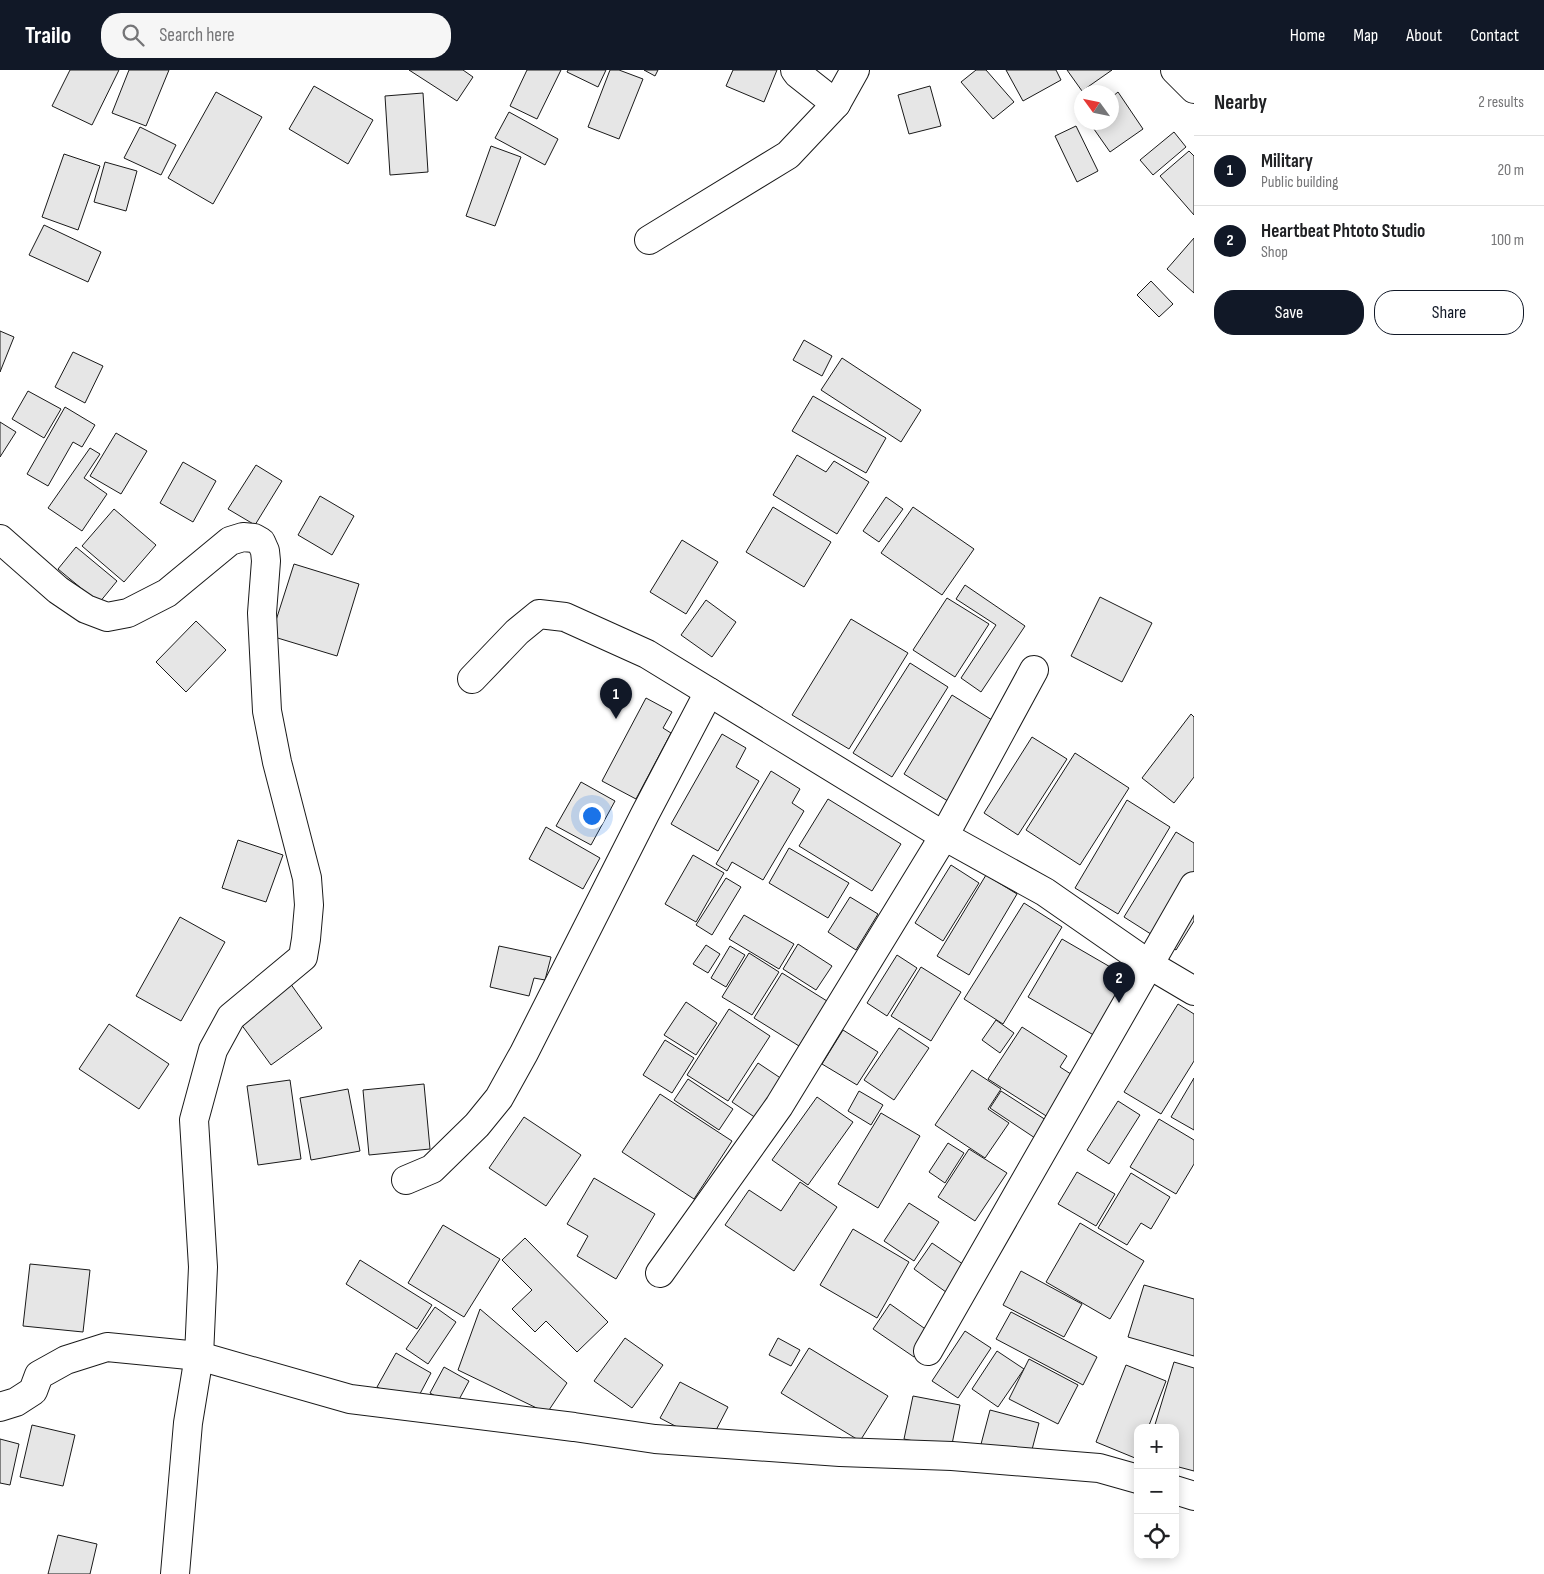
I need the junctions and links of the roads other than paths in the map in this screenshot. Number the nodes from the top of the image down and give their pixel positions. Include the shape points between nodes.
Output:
1 (795, 70) edge
2 (855, 70) edge
3 (1175, 70) edge
4 (1194, 89) edge
5 (836, 104) junction
6 (649, 240) dead end
7 (0, 539) edge
8 (1034, 670) dead end
9 (472, 678) dead end
10 (709, 692) junction
11 (944, 836) junction
12 (1194, 886) edge
13 (1150, 965) junction
14 (1194, 991) edge
15 (406, 1180) dead end
16 (660, 1273) dead end
17 (928, 1351) dead end
18 (198, 1356) junction
19 (0, 1408) edge
20 (1134, 1478) edge
21 (1179, 1491) edge
22 (1194, 1496) edge
23 (175, 1574) edge

1 - 5 street
2 - 5 street
3 - 4 street
5 - 6 street via 788,155
7 - 18 street via 58,590 86,609 107,617 128,613 167,593 230,542 243,537 254,538 261,542 265,551 262,613 267,711 276,762 307,878 307,931 303,957 231,1017 213,1050 194,1120 203,1267
8 - 11 street
9 - 10 street via 517,632 540,614 565,617 647,654
10 - 11 street
10 - 15 street via 499,1098 477,1126 432,1168
11 - 13 street via 1045,892
11 - 16 street via 779,1106
12 - 13 street
13 - 14 street
13 - 17 street
18 - 19 street via 107,1347 66,1360 39,1375 32,1391
18 - 20 street via 350,1399 655,1439 952,1456 1099,1468
18 - 23 street via 188,1423
21 - 22 street

